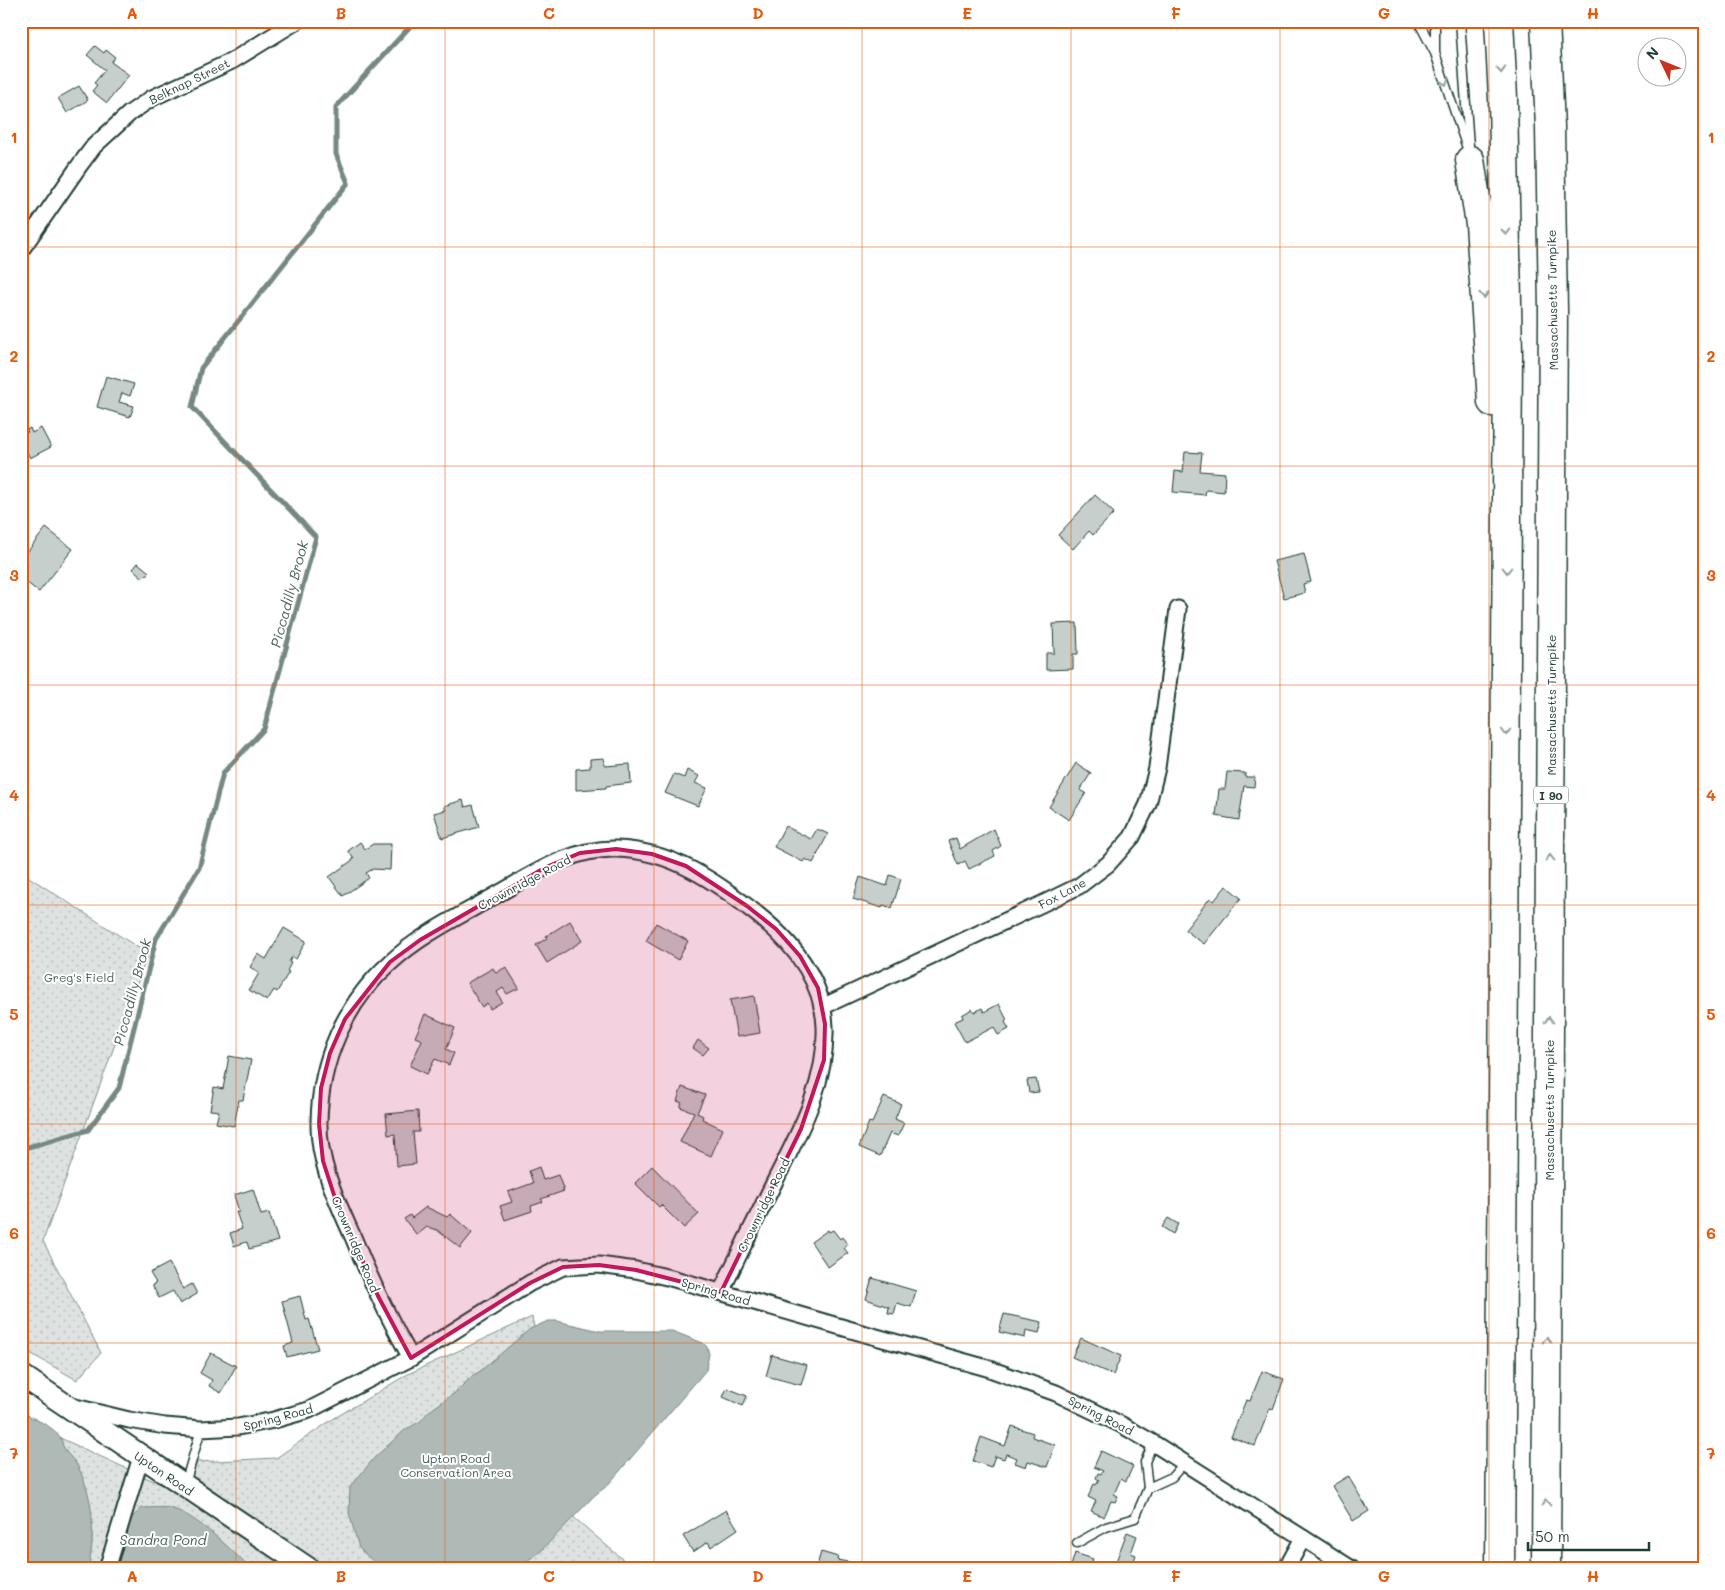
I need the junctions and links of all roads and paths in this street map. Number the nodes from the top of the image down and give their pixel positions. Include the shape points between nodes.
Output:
1 (297, 21) edge
2 (1418, 21) edge
3 (1435, 21) edge
4 (1460, 21) edge
5 (1499, 21) edge
6 (1545, 21) edge
7 (1435, 53) junction
8 (1470, 160) junction
9 (21, 250) edge
10 (1507, 542) junction
11 (1178, 608) dead end
12 (822, 1007) junction
13 (720, 1292) junction
14 (411, 1358) junction
15 (21, 1375) edge
16 (62, 1403) junction
17 (202, 1429) junction
18 (1154, 1443) junction
19 (141, 1457) junction
20 (1184, 1462) junction
21 (184, 1486) junction
22 (1148, 1488) junction
23 (1303, 1538) junction
24 (1077, 1543) dead end
25 (107, 1569) edge
26 (309, 1569) edge
27 (1286, 1569) edge
28 (1352, 1569) edge
29 (1500, 1569) edge
30 (1546, 1569) edge

1 - 9 street, Belknap Street via 232,61 152,98 130,113 89,152
2 - 7 lane
3 - 7 lane
4 - 8 lane
5 -> 10 highway via 1508,317
30 -> 6 highway, Massachusetts Turnpike / I 90 via 1553,310
7 -> 8 lane
8 -> 10 highway via 1480,224 1490,384
10 -> 29 highway
11 - 12 street, Fox Lane via 1157,768 1148,804 1132,837 1108,864 1079,886
12 - 13 street, Crownridge Road via 824,1060 815,1096
12 - 14 street, Crownridge Road via 818,988 800,956 776,929 747,906 686,866 652,854 616,849 580,853 546,867 420,940 390,962 365,989 345,1019 330,1053 321,1088 319,1124 323,1160 334,1195 378,1296
13 - 14 street, Spring Road via 636,1270 600,1265 563,1267 530,1283
13 - 18 street, Spring Road via 988,1368 1064,1397
14 - 17 street, Spring Road via 309,1410 238,1427
15 - 16 main road, Upton Road
16 - 17 street, Spring Road via 129,1420
16 - 19 main road, Upton Road
17 - 21 lane
18 - 20 street, Spring Road
18 - 22 lane via 1145,1462
19 - 21 main road, Upton Road
19 - 25 street
20 - 22 lane via 1172,1477
20 - 23 street, Spring Road
21 - 26 main road, Upton Road
22 - 24 lane via 1135,1518 1106,1527
23 - 27 street
23 - 28 street, Spring Road

